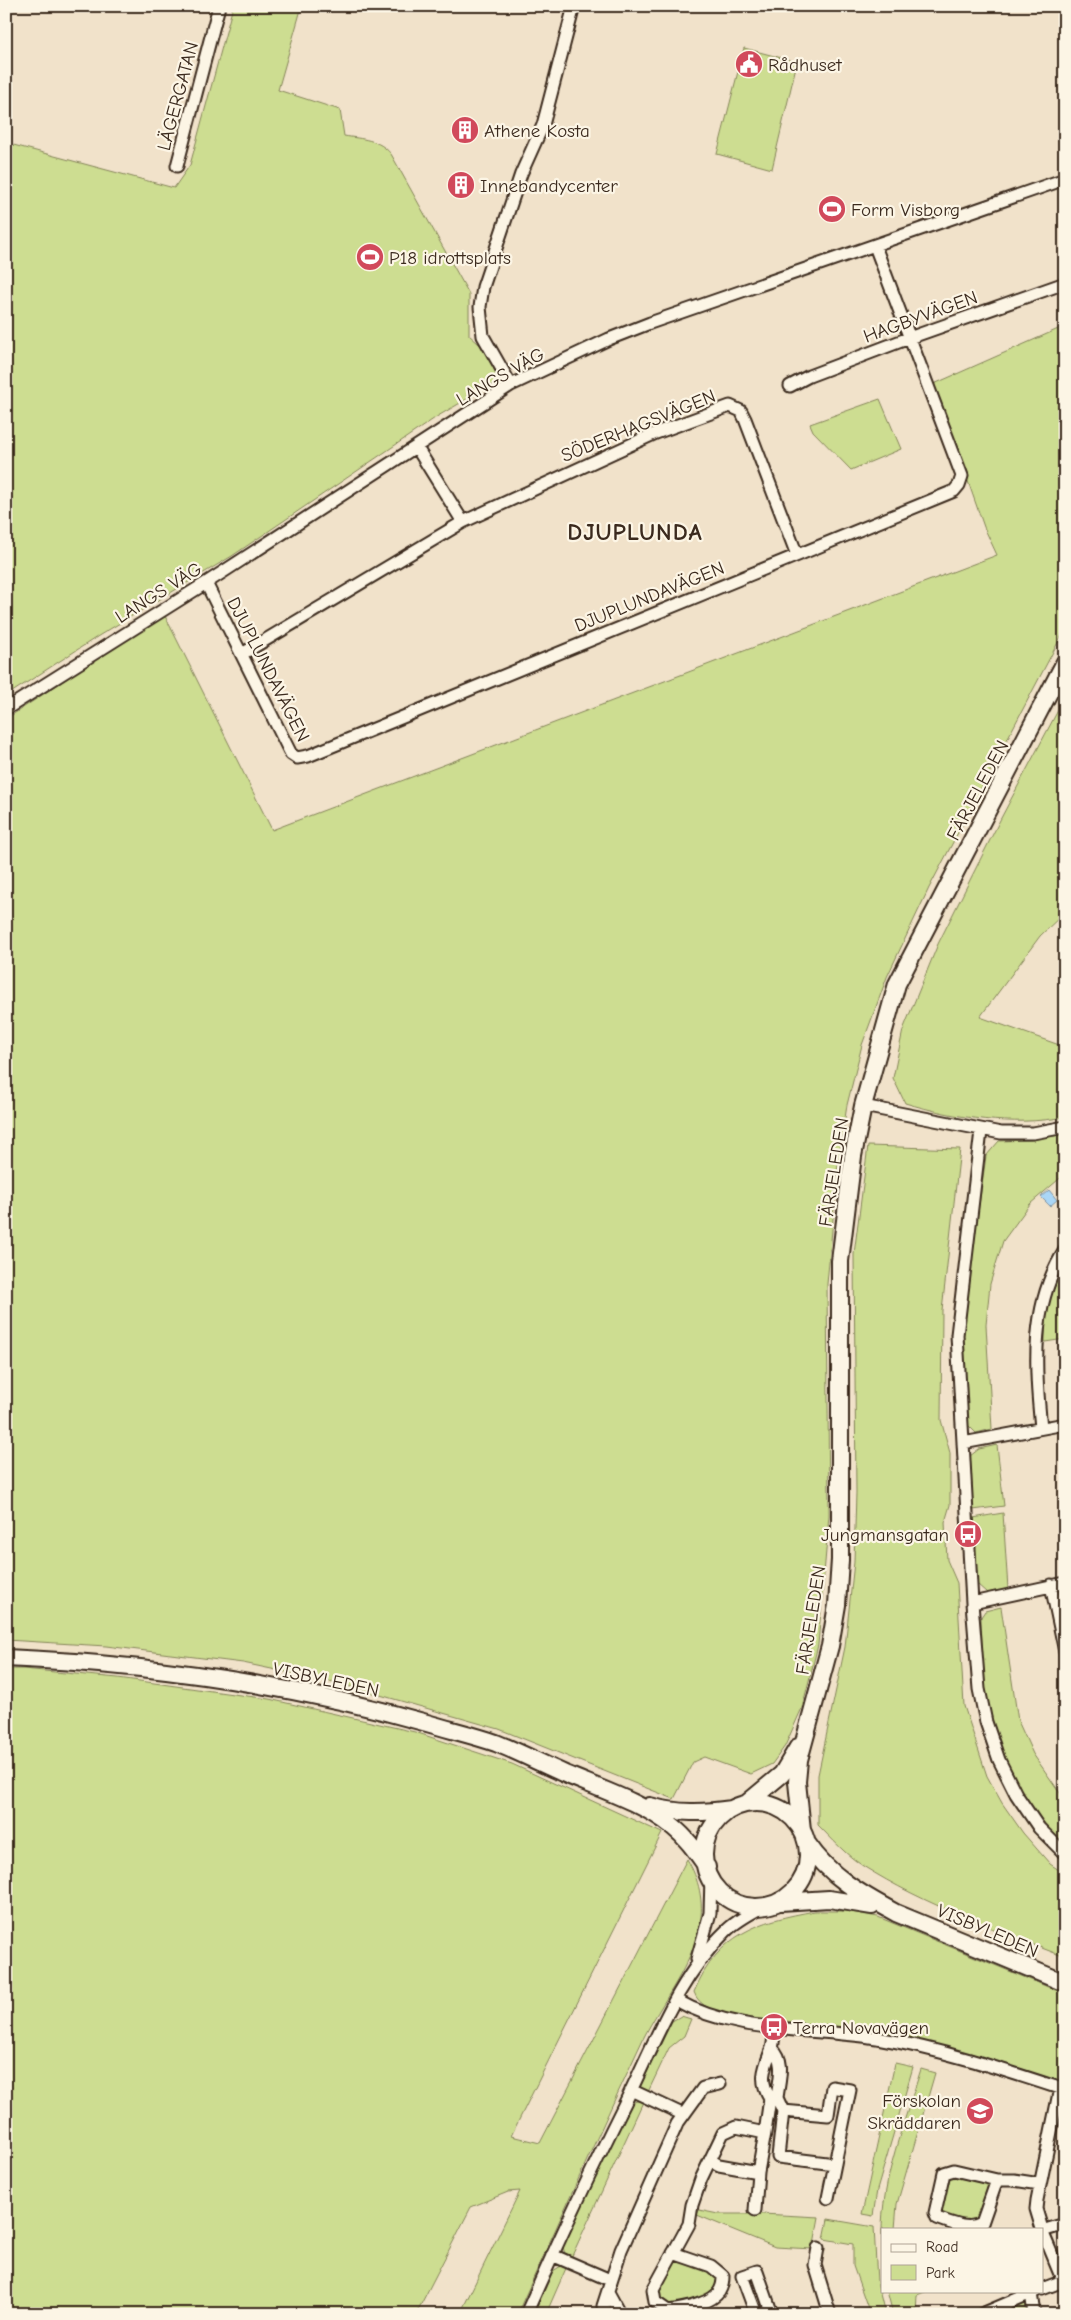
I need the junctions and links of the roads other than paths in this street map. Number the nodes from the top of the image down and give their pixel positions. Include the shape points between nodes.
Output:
1 (219, 6) edge
2 (574, 6) edge
3 (177, 166) dead end
4 (1065, 179) edge
5 (875, 246) junction
6 (1065, 283) edge
7 (909, 338) junction
8 (511, 386) junction
9 (790, 386) dead end
10 (417, 448) junction
11 (463, 522) junction
12 (797, 555) junction
13 (206, 583) junction
14 (242, 654) junction
15 (1065, 662) edge
16 (6, 709) edge
17 (863, 1106) junction
18 (1065, 1127) edge
19 (981, 1131) junction
20 (1065, 1250) edge
21 (1065, 1424) edge
22 (1041, 1428) junction
23 (963, 1443) junction
24 (1065, 1583) edge
25 (1051, 1585) junction
26 (972, 1603) junction
27 (1065, 1652) edge
28 (6, 1658) edge
29 (807, 1730) junction
30 (624, 1799) junction
31 (739, 1806) junction
32 (804, 1837) junction
33 (1065, 1854) edge
34 (709, 1873) junction
35 (771, 1904) junction
36 (896, 1913) junction
37 (694, 1968) junction
38 (1065, 1983) edge
39 (676, 2000) junction
40 (774, 2027) junction
41 (772, 2048) junction
42 (720, 2084) dead end
43 (1062, 2089) edge
44 (631, 2090) junction
45 (774, 2098) junction
46 (783, 2111) junction
47 (682, 2114) junction
48 (828, 2115) junction
49 (845, 2117) junction
50 (765, 2133) junction
51 (710, 2160) junction
52 (835, 2164) junction
53 (758, 2172) junction
54 (997, 2180) junction
55 (1040, 2184) junction
56 (828, 2198) dead end
57 (756, 2210) dead end
58 (1065, 2224) edge
59 (1041, 2228) edge
60 (1044, 2229) edge
61 (1044, 2235) edge
62 (818, 2248) dead end
63 (672, 2253) junction
64 (552, 2256) junction
65 (1064, 2283) edge
66 (609, 2286) junction
67 (1044, 2288) edge
68 (1033, 2292) edge
69 (604, 2310) edge
70 (526, 2314) edge
71 (620, 2314) edge
72 (756, 2314) edge
73 (772, 2314) edge
74 (830, 2314) edge
75 (982, 2314) edge
76 (1034, 2314) edge

1 - 3 street, LÄGERGATAN
2 - 8 street via 543,125 521,174 483,287 480,307 483,336
4 - 5 street, LANGS VÄG
5 - 7 street, DJUPLUNDAVÄGEN
5 - 8 street, LANGS VÄG via 609,339
6 - 7 street, HAGBYVÄGEN
7 - 9 street, HAGBYVÄGEN
7 - 12 street, DJUPLUNDAVÄGEN via 962,476 959,485 954,491
8 - 10 street, LANGS VÄG
10 - 11 street
10 - 13 street, LANGS VÄG
11 - 12 street, SÖDERHAGSVÄGEN via 656,433 730,406 741,411 745,419
11 - 14 street, SÖDERHAGSVÄGEN
12 - 14 street, DJUPLUNDAVÄGEN via 297,758 291,754
13 - 14 street, DJUPLUNDAVÄGEN
13 - 16 street, LANGS VÄG
15 - 17 main road, FÄRJELEDEN via 897,984
17 - 19 street
17 - 29 main road, FÄRJELEDEN via 853,1156 840,1261 840,1560 837,1605 830,1646
18 - 19 street via 1033,1133
19 - 23 street via 957,1335
20 - 22 street via 1047,1282 1038,1318
21 - 22 street
22 - 23 street
23 - 26 street
24 - 25 street
25 - 26 street
25 - 27 street
26 - 33 street via 979,1689 999,1760 1016,1794 1039,1828
28 - 30 main road, VISBYLEDEN via 132,1666 323,1697 496,1744
29 - 31 main road, FÄRJELEDEN via 782,1774
29 - 32 main road, FÄRJELEDEN via 797,1782
30 - 31 main road, VISBYLEDEN via 679,1812 697,1813
30 - 34 main road, VISBYLEDEN via 672,1826 692,1846
31 - 32 main road via 759,1803 778,1808 789,1815
31 - 34 main road via 716,1822 709,1834 705,1854
32 - 35 main road via 807,1864 802,1878 789,1894
32 - 36 main road, VISBYLEDEN via 825,1868 839,1880
34 - 35 main road via 722,1893 733,1900 751,1906
34 - 37 street via 710,1913
35 - 36 main road, VISBYLEDEN via 817,1898 849,1900
35 - 37 street via 727,1929
36 - 38 main road, VISBYLEDEN
37 - 39 street
39 - 40 street via 715,2018
39 - 44 street via 650,2046
40 - 41 street
40 - 43 street via 877,2038 982,2063
41 - 45 street via 778,2053 781,2064
41 - 45 street via 766,2058 763,2076 764,2088
42 - 47 street via 703,2088
43 - 55 street
44 - 47 street
44 - 64 street
45 - 46 street
45 - 50 street
46 - 48 street
46 - 52 street via 778,2156
47 - 66 street via 657,2166
48 - 49 street
48 - 49 street via 832,2087 850,2090
49 - 52 street
50 - 51 street via 736,2127 723,2133
50 - 53 street
51 - 53 street via 719,2166
51 - 63 street via 692,2205 689,2224
52 - 56 street
53 - 57 street
54 - 54 street via 982,2223 976,2227 956,2225 937,2218 935,2213 944,2173 954,2170
54 - 55 street
55 - 59 street via 1036,2210
58 - 60 street
61 - 65 street
62 - 74 street via 815,2265
63 - 63 street via 653,2290 655,2302 668,2311 715,2297 723,2276 711,2266
64 - 66 street
64 - 70 street
65 - 67 street
66 - 69 street
66 - 71 street
68 - 75 street
68 - 76 street
72 - 73 street via 742,2276 757,2271

